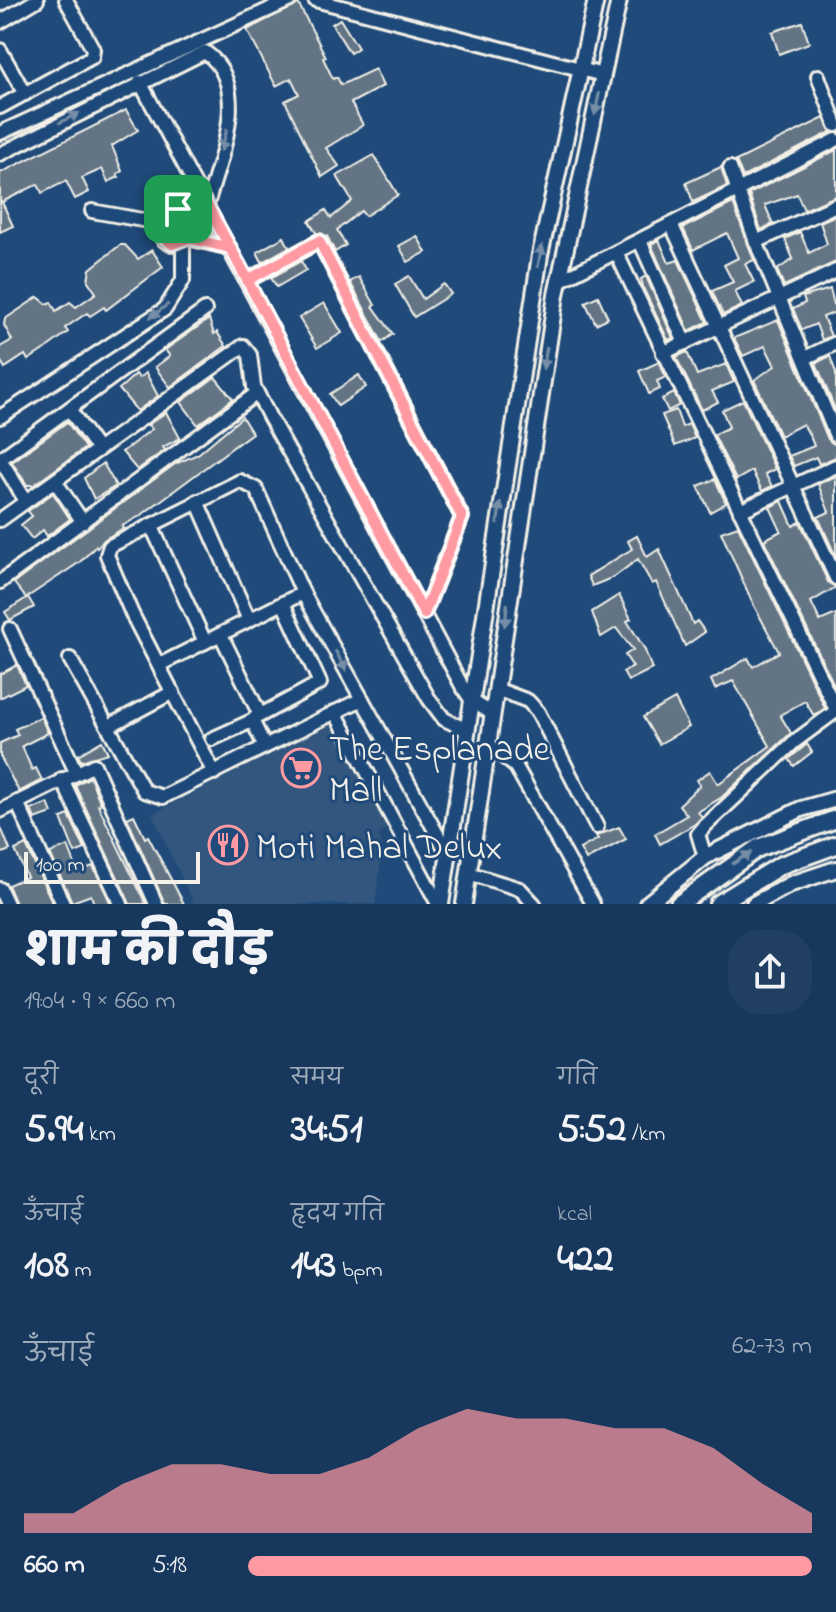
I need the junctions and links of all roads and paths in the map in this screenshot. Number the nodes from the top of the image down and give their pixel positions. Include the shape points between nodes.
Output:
1 (37, 0) edge
2 (66, 0) edge
3 (290, 0) edge
4 (315, 0) edge
5 (596, 0) edge
6 (619, 0) edge
7 (0, 22) edge
8 (0, 50) edge
9 (580, 71) junction
10 (603, 75) junction
11 (818, 76) dead end
12 (140, 82) junction
13 (25, 94) junction
14 (0, 107) edge
15 (836, 125) edge
16 (0, 133) edge
17 (836, 140) edge
18 (0, 154) edge
19 (730, 168) dead end
20 (739, 188) junction
21 (204, 199) junction
22 (836, 205) edge
23 (92, 211) dead end
24 (183, 211) junction
25 (159, 223) junction
26 (671, 224) junction
27 (186, 240) junction
28 (640, 241) junction
29 (756, 242) junction
30 (230, 248) junction
31 (616, 252) junction
32 (836, 271) edge
33 (248, 280) junction
34 (559, 281) junction
35 (779, 299) junction
36 (205, 310) dead end
37 (718, 328) junction
38 (685, 343) junction
39 (836, 343) edge
40 (663, 353) junction
41 (805, 358) junction
42 (257, 393) junction
43 (69, 409) junction
44 (0, 417) edge
45 (832, 418) edge
46 (836, 436) edge
47 (98, 450) junction
48 (0, 459) edge
49 (836, 466) edge
50 (55, 481) junction
51 (792, 488) junction
52 (26, 501) junction
53 (197, 501) junction
54 (740, 511) junction
55 (0, 520) edge
56 (83, 522) junction
57 (151, 525) junction
58 (836, 578) edge
59 (0, 582) edge
60 (303, 593) junction
61 (283, 603) junction
62 (424, 614) junction
63 (249, 620) junction
64 (10, 629) dead end
65 (221, 635) junction
66 (205, 642) junction
67 (70, 659) dead end
68 (159, 665) junction
69 (496, 689) junction
70 (173, 692) junction
71 (362, 699) junction
72 (472, 701) junction
73 (836, 710) edge
74 (335, 712) junction
75 (491, 713) junction
76 (257, 717) junction
77 (109, 726) junction
78 (467, 730) junction
79 (212, 739) dead end
80 (487, 743) junction
81 (265, 747) junction
82 (76, 772) junction
83 (214, 773) junction
84 (62, 779) junction
85 (836, 799) edge
86 (17, 802) junction
87 (0, 811) edge
88 (836, 819) edge
89 (597, 827) dead end
90 (836, 845) edge
91 (447, 852) junction
92 (705, 857) junction
93 (836, 869) edge
94 (468, 873) junction
95 (0, 889) edge
96 (7, 904) edge
97 (63, 904) edge
98 (121, 904) edge
99 (156, 904) edge
100 (439, 904) edge
101 (464, 904) edge
102 (534, 904) edge
103 (593, 904) edge
104 (647, 904) edge
105 (679, 904) edge
106 (718, 904) edge
107 (754, 904) edge

1 - 7 street
2 - 13 street via 93,49 92,57
3 - 16 street
4 - 9 street
5 - 9 street
6 - 10 street
8 - 13 street
9 - 10 street
72 -> 9 street via 540,255
10 -> 34 street
11 - 15 street
18 -> 12 street
12 - 21 street
12 -> 21 street via 202,52 223,75 230,109
13 - 14 street
17 - 20 street
19 - 20 street
20 - 26 street
20 - 29 street
21 - 24 street
21 - 30 street
22 - 29 street
23 - 25 street
24 - 25 street via 168,211
24 - 27 street via 192,223
25 - 27 street via 163,239 172,244
26 - 28 street
26 - 37 street
27 - 30 street
27 -> 44 street via 183,280 165,309
28 - 31 street
28 - 38 street
29 - 35 street
30 - 33 street
31 - 34 street
31 - 40 street
32 - 35 street
33 - 62 street
33 - 62 street via 319,241 462,517
34 -> 69 street
35 - 37 street
35 - 41 street
36 - 43 street
37 - 38 street
37 - 51 street
38 - 40 street
39 - 41 street
40 - 54 street
41 - 45 street
42 - 47 street via 250,355 243,346
42 - 56 street
42 - 78 street via 429,699 444,719
43 - 47 street
43 - 48 street
45 - 46 street
47 - 50 street
48 - 52 street
49 - 51 street
50 - 52 street
50 - 56 street
51 - 54 street
51 - 58 street
52 - 55 street
53 - 57 street
53 - 60 street via 232,482 251,484
53 - 63 street
54 - 73 street
56 - 59 street
57 - 66 street
57 - 68 street via 110,546 107,555
60 - 61 street
60 -> 71 street
61 - 63 street
61 - 76 street via 320,683
62 - 72 street
63 - 65 street
64 - 82 street
65 - 66 street
65 - 76 street
66 - 68 street
67 - 77 street
68 - 70 street
69 - 75 street
69 - 89 street via 528,701 538,712
70 - 77 street
70 - 83 street
71 - 74 street
71 - 91 street
72 - 75 street
72 - 78 street
73 - 92 street via 705,826 698,834
74 - 81 street
74 - 100 street
75 - 80 street
76 - 79 street
76 - 81 street
77 - 83 street via 144,791 153,797
78 - 91 street
80 - 94 street
80 - 103 street via 516,767
81 - 83 street
82 - 84 street
82 - 99 street via 94,765
84 - 86 street
84 - 98 street
85 - 92 street via 801,809
86 - 87 street
86 - 97 street
105 -> 88 main road via 758,848
90 - 106 main road via 781,865
91 - 100 street
92 - 104 street
93 - 107 street
94 - 101 street
94 - 102 street via 520,889
95 - 96 street

